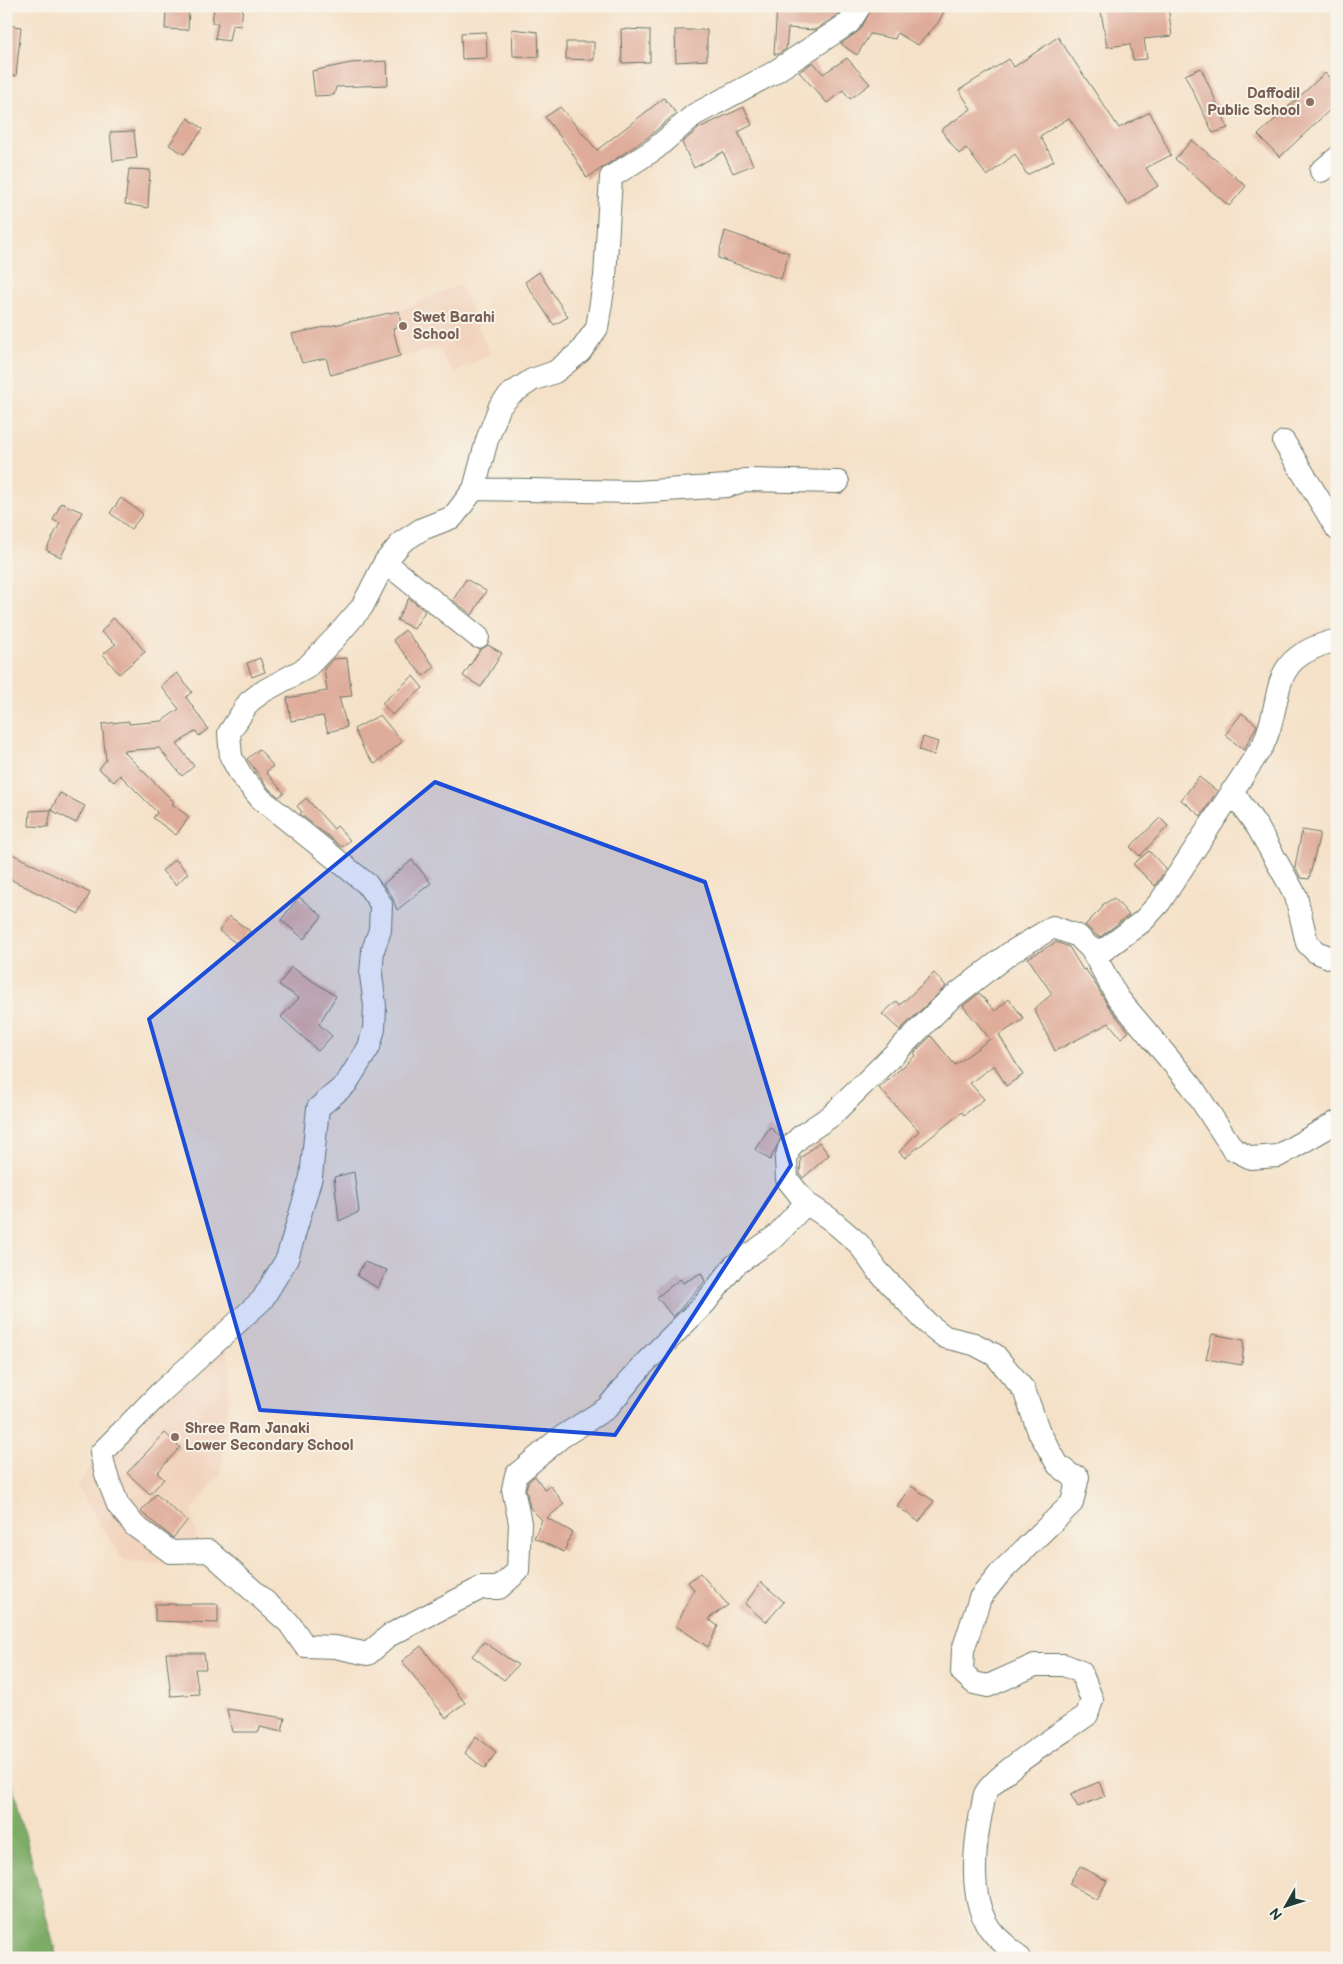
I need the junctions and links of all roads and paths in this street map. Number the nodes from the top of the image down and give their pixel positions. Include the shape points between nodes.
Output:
1 (860, 6) edge
2 (1284, 442) dead end
3 (838, 482) dead end
4 (474, 490) junction
5 (1337, 529) edge
6 (385, 562) junction
7 (478, 637) dead end
8 (1337, 640) edge
9 (1232, 791) junction
10 (1091, 949) junction
11 (1337, 960) edge
12 (1337, 1122) edge
13 (806, 1203) junction
14 (1019, 1958) edge

1 - 4 street via 849,23 773,73 694,115 656,149 611,178 605,277 596,328 580,352 555,372 532,380 511,394 500,406
2 - 5 street
3 - 4 street via 745,480 728,486 636,492
4 - 6 street via 453,517 422,529 402,542
6 - 7 street
6 - 13 street via 362,607 336,637 306,668 249,702 229,733 232,757 241,776 261,799 366,884 381,904 380,930 373,950 371,975 375,1006 369,1047 346,1084 318,1108 311,1177 287,1259 262,1300 160,1393 101,1453 118,1505 135,1526 171,1552 209,1550 289,1623 304,1646 334,1647 368,1654 390,1635 481,1588 499,1588 518,1571 520,1523 513,1489 516,1475 560,1438 607,1408 641,1367 705,1303 734,1266 776,1236
8 - 9 street via 1324,643 1291,662 1281,679 1270,731
9 - 10 street via 1160,902 1143,921 1104,950
9 - 11 street via 1258,828 1296,896 1307,943 1316,952
10 - 12 street via 1118,998 1191,1085 1233,1149 1251,1158 1278,1156
10 - 13 street via 1078,936 1053,927 1010,953 949,1000 831,1116 789,1148 787,1179
13 - 14 street via 859,1244 877,1270 927,1323 945,1337 974,1344 995,1355 1024,1390 1039,1432 1058,1465 1078,1477 1072,1503 1000,1573 980,1598 963,1650 962,1672 974,1683 988,1686 1035,1665 1064,1665 1081,1672 1092,1700 1087,1715 1008,1771 985,1794 975,1869 980,1909 994,1934

